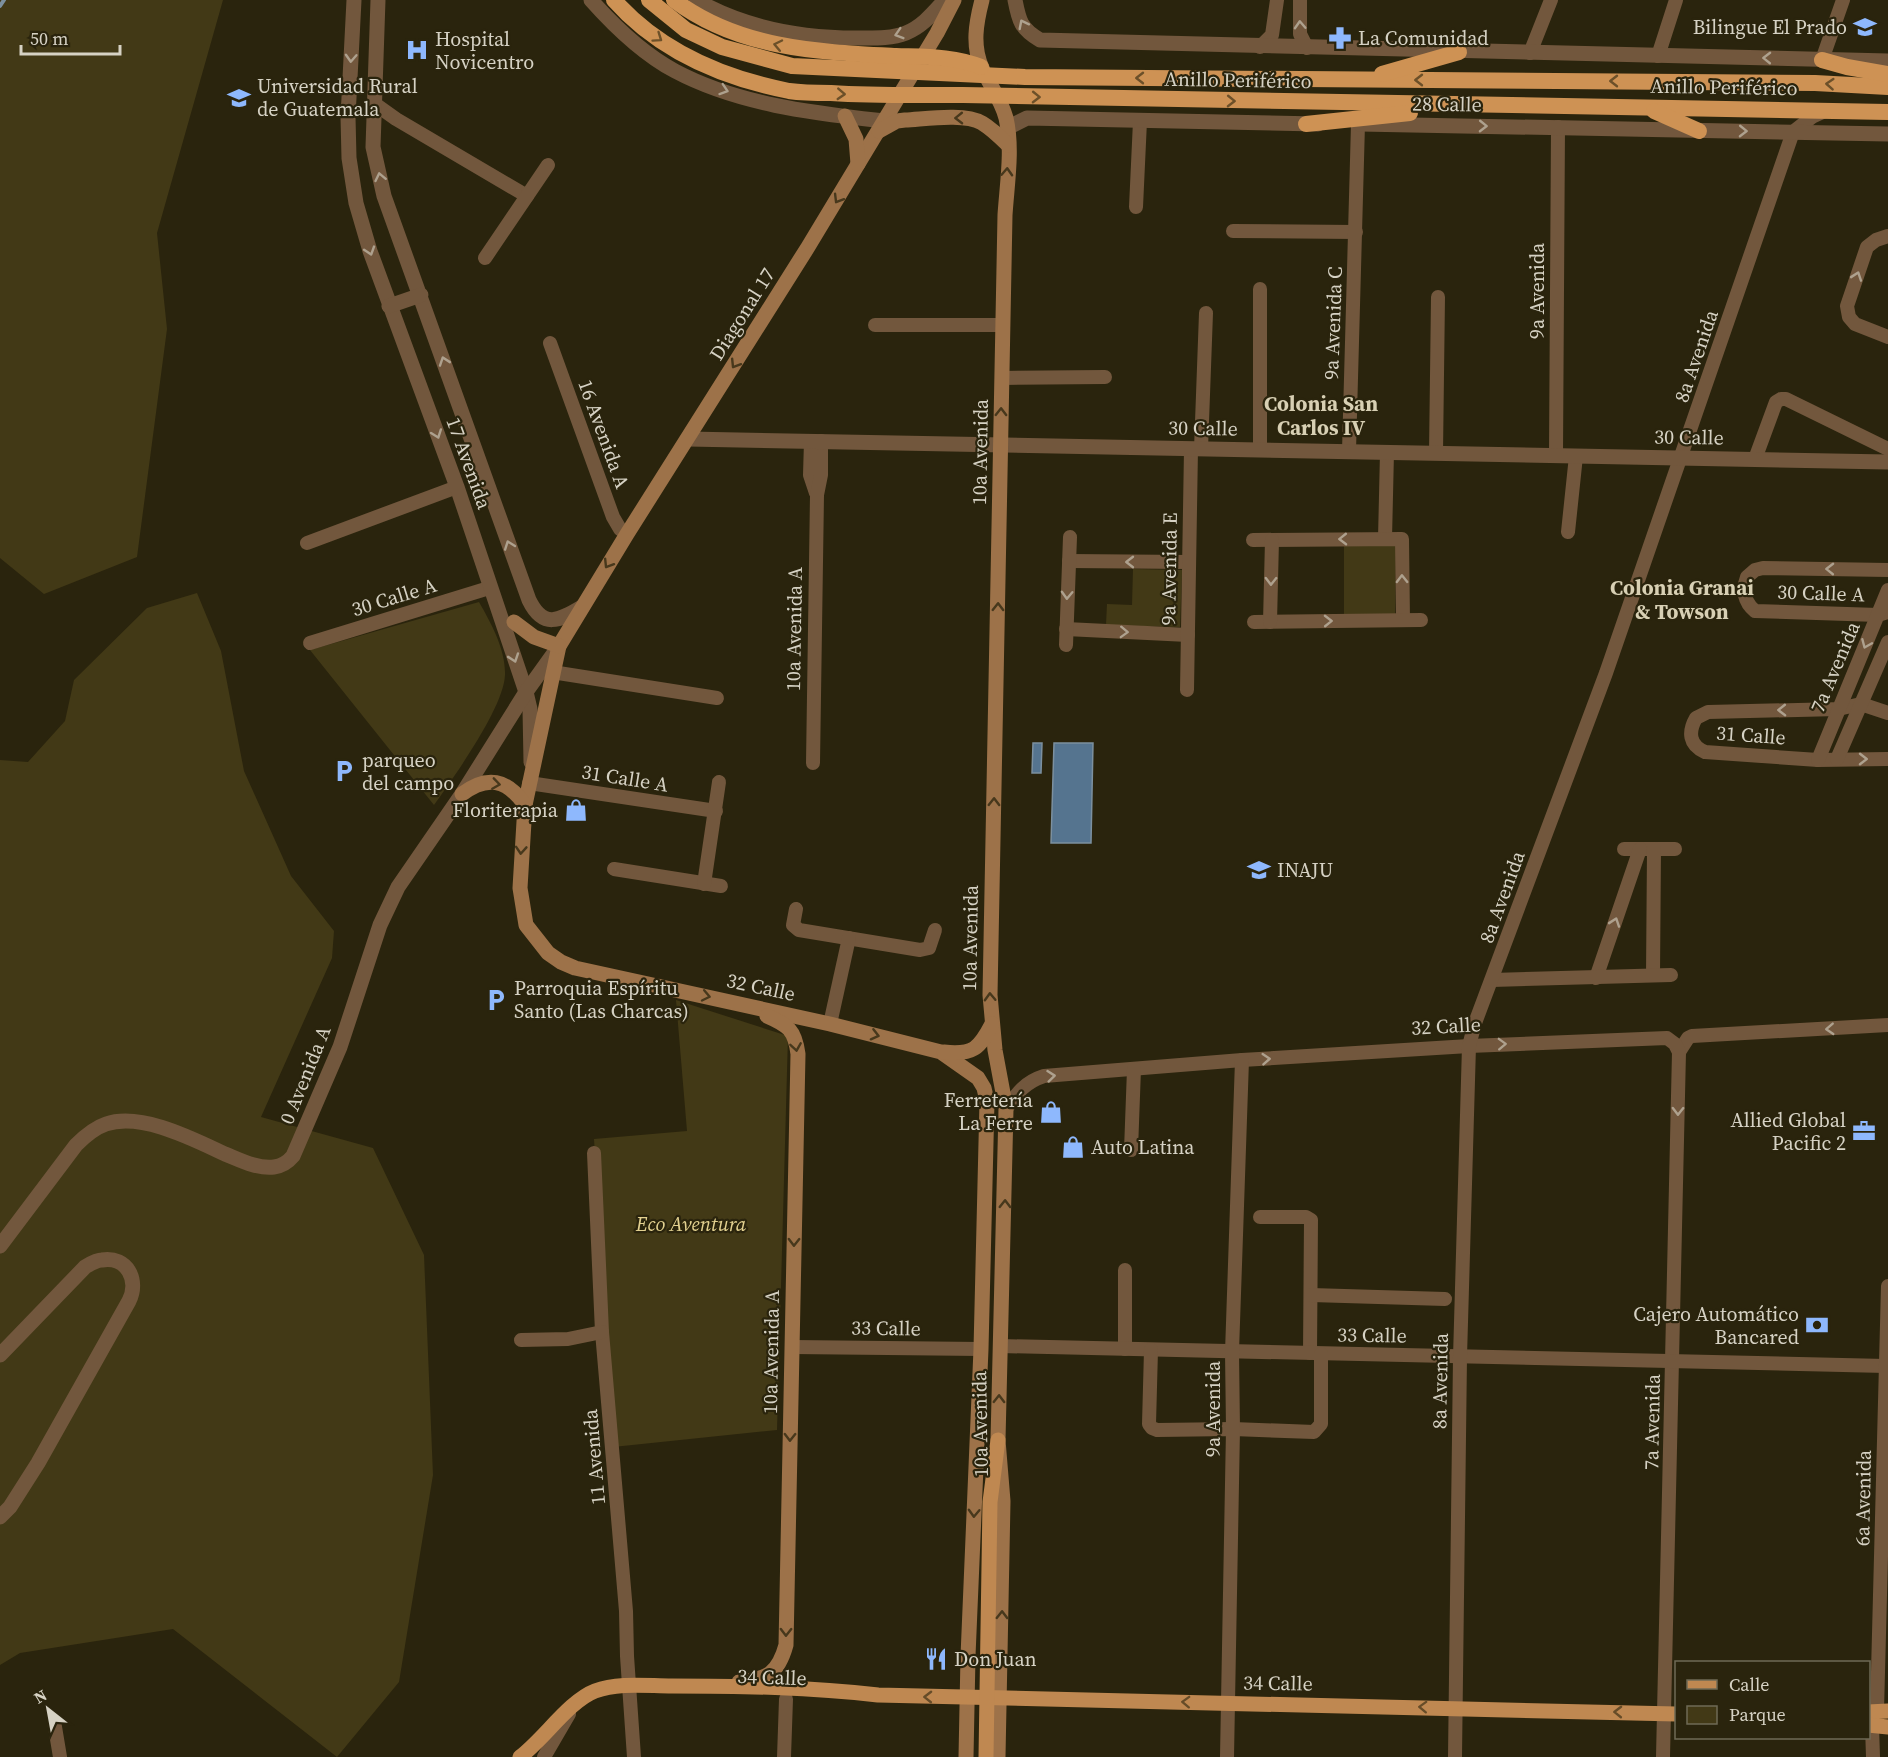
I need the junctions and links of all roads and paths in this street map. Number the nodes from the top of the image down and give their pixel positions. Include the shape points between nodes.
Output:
1 (354, 0) edge
2 (378, 0) edge
3 (591, 0) edge
4 (614, 0) edge
5 (649, 0) edge
6 (674, 0) edge
7 (696, 0) edge
8 (945, 0) edge
9 (954, 0) edge
10 (982, 0) edge
11 (1015, 0) edge
12 (1277, 0) edge
13 (1300, 0) edge
14 (1551, 0) edge
15 (1676, 0) edge
16 (1843, 0) edge
17 (1260, 47) junction
18 (1307, 48) junction
19 (1458, 52) junction
20 (1530, 53) junction
21 (1658, 56) junction
22 (1822, 60) junction
23 (1888, 61) edge
24 (981, 67) junction
25 (1888, 74) edge
26 (1363, 80) junction
27 (1888, 87) edge
28 (375, 104) junction
29 (1485, 106) junction
30 (1645, 107) junction
31 (1830, 109) junction
32 (1888, 112) edge
33 (845, 116) junction
34 (1140, 121) junction
35 (884, 122) junction
36 (1007, 123) junction
37 (1306, 124) junction
38 (1358, 124) junction
39 (1558, 127) junction
40 (1699, 130) junction
41 (1793, 132) junction
42 (1888, 134) edge
43 (1008, 145) junction
44 (858, 164) junction
45 (548, 165) dead end
46 (527, 196) junction
47 (1136, 207) dead end
48 (1233, 231) dead end
49 (1356, 232) junction
50 (1882, 238) edge
51 (485, 258) dead end
52 (1260, 289) dead end
53 (420, 295) junction
54 (1438, 297) dead end
55 (389, 306) junction
56 (1206, 313) dead end
57 (875, 325) dead end
58 (1003, 325) junction
59 (1888, 337) edge
60 (550, 342) dead end
61 (1106, 377) dead end
62 (1002, 378) junction
63 (688, 439) junction
64 (816, 441) junction
65 (1000, 445) junction
66 (1196, 449) junction
67 (1888, 449) edge
68 (1260, 450) junction
69 (1349, 451) junction
70 (1387, 452) junction
71 (1436, 453) junction
72 (1556, 455) junction
73 (1575, 456) junction
74 (1681, 459) junction
75 (1755, 459) junction
76 (1888, 462) edge
77 (457, 487) junction
78 (1568, 532) dead end
79 (627, 534) junction
80 (1070, 537) dead end
81 (1384, 539) junction
82 (1253, 540) dead end
83 (1272, 540) junction
84 (307, 543) dead end
85 (1068, 561) junction
86 (1189, 562) junction
87 (1888, 570) edge
88 (489, 588) junction
89 (1888, 590) edge
90 (529, 600) junction
91 (582, 607) junction
92 (497, 608) junction
93 (1883, 613) edge
94 (1403, 620) junction
95 (1421, 620) dead end
96 (514, 622) junction
97 (1254, 622) dead end
98 (1270, 622) junction
99 (1066, 630) junction
100 (1188, 635) junction
101 (1888, 642) edge
102 (310, 644) dead end
103 (1066, 645) dead end
104 (559, 646) junction
105 (552, 672) junction
106 (1187, 690) dead end
107 (526, 692) junction
108 (717, 698) dead end
109 (1861, 704) junction
110 (1838, 709) junction
111 (1888, 713) edge
112 (1837, 759) junction
113 (1888, 759) edge
114 (1818, 760) junction
115 (813, 763) dead end
116 (530, 777) junction
117 (719, 782) dead end
118 (462, 795) junction
119 (525, 805) junction
120 (716, 811) junction
121 (1624, 849) dead end
122 (1640, 849) junction
123 (1654, 849) junction
124 (1675, 849) dead end
125 (614, 869) dead end
126 (704, 884) junction
127 (721, 886) dead end
128 (796, 909) dead end
129 (934, 930) dead end
130 (849, 938) junction
131 (536, 939) joint
132 (1653, 975) junction
133 (1671, 975) dead end
134 (1596, 978) junction
135 (1492, 980) junction
136 (736, 1003) junction
137 (830, 1024) junction
138 (992, 1024) junction
139 (1888, 1025) edge
140 (1469, 1046) junction
141 (941, 1052) junction
142 (1679, 1052) junction
143 (1242, 1060) junction
144 (1134, 1070) junction
145 (978, 1078) joint
146 (1006, 1109) junction
147 (1131, 1150) dead end
148 (594, 1153) dead end
149 (1260, 1217) dead end
150 (0, 1246) edge
151 (1125, 1270) dead end
152 (1888, 1286) edge
153 (982, 1287) junction
154 (1311, 1295) junction
155 (1445, 1299) dead end
156 (602, 1332) junction
157 (521, 1340) dead end
158 (1001, 1346) junction
159 (792, 1347) junction
160 (981, 1349) junction
161 (1125, 1349) junction
162 (1151, 1350) junction
163 (1232, 1352) junction
164 (1315, 1353) junction
165 (0, 1355) edge
166 (1460, 1357) junction
167 (1672, 1362) junction
168 (1886, 1366) junction
169 (1233, 1429) junction
170 (998, 1440) junction
171 (0, 1517) edge
172 (968, 1656) junction
173 (1001, 1656) junction
174 (630, 1686) junction
175 (664, 1686) junction
176 (714, 1686) junction
177 (878, 1695) junction
178 (967, 1697) junction
179 (1000, 1698) junction
180 (786, 1699) junction
181 (577, 1702) junction
182 (1227, 1702) junction
183 (1456, 1708) junction
184 (1670, 1714) edge
185 (1875, 1717) edge
186 (54, 1721) dead end
187 (1888, 1727) edge
188 (60, 1757) edge
189 (520, 1757) edge
190 (544, 1757) edge
191 (634, 1757) edge
192 (784, 1757) edge
193 (966, 1757) edge
194 (986, 1757) edge
195 (998, 1757) edge
196 (1227, 1757) edge
197 (1455, 1757) edge
198 (1663, 1757) edge
199 (1873, 1757) edge

1 -> 55 street, 17 Avenida via 349,158 356,202
2 - 28 street, 17 Avenida
3 -> 33 street via 616,27 675,70 718,89 776,106
4 -> 29 highway, Anillo Periférico via 630,19 684,56 722,74 791,91
26 -> 5 highway, Anillo Periférico via 1025,77 792,66 722,47 686,30
24 -> 6 highway via 940,58 838,53 775,45 715,25
8 -> 7 street via 924,23 907,33 852,38 805,37 782,32 727,16
9 - 35 main road, Diagonal 17
10 - 24 main road via 976,44
17 -> 11 street via 1040,40 1020,22
12 - 17 street via 1272,35
18 -> 13 street via 1300,34
14 - 20 street
15 - 21 street
16 - 22 street
17 - 18 street
18 - 19 street
19 - 20 street
19 - 26 highway
20 - 21 street
22 -> 21 street
22 - 23 street
22 - 25 highway
24 - 36 main road via 1001,102
27 -> 26 highway, Anillo Periférico via 1815,83
28 - 46 street
53 -> 28 street, 17 Avenida via 384,196 373,147
29 - 30 highway, Anillo Periférico
29 - 37 highway
30 - 31 highway, Anillo Periférico
30 - 40 highway
31 - 32 highway, Anillo Periférico
31 - 41 street
33 - 35 street
33 - 44 main road via 856,139
34 - 36 street, 28 Calle via 1028,118
34 - 37 street, 28 Calle
34 - 47 street
43 -> 35 main road via 994,131 970,118
35 - 44 main road, Diagonal 17
36 - 43 main road, 10a Avenida
37 - 38 street, 28 Calle
38 -> 39 street, 28 Calle
38 - 49 street, 9a Avenida C
39 - 40 street, 28 Calle
39 - 72 street, 9a Avenida
40 -> 41 street, 28 Calle
41 - 42 street, 28 Calle
41 - 74 street, 8a Avenida
58 -> 43 main road, 10a Avenida
44 -> 63 main road, Diagonal 17
45 - 46 street
46 - 51 street
48 - 49 street
49 - 69 street, 9a Avenida C
59 -> 50 street via 1855,324 1847,306 1867,247
52 - 68 street
53 - 55 street
90 -> 53 street, 17 Avenida
54 - 71 street
55 -> 77 street, 17 Avenida
56 - 66 street, 9a Avenida E
57 - 58 street
58 - 62 main road, 10a Avenida
60 - 79 street, 16 Avenida A via 613,517
61 - 62 street
65 -> 62 main road, 10a Avenida
63 - 64 street, 30 Calle
63 - 79 main road, Diagonal 17
64 - 65 street, 30 Calle
64 - 115 street, 10a Avenida A via 810,475 817,495
65 - 66 street, 30 Calle
138 -> 65 main road, 10a Avenida
66 - 68 street, 30 Calle
66 - 86 street, 9a Avenida E
67 - 75 street via 1780,399
68 - 69 street, 30 Calle
69 - 70 street, 30 Calle
70 - 71 street, 30 Calle
70 - 81 street
71 - 72 street, 30 Calle
72 - 73 street, 30 Calle
73 - 74 street, 30 Calle
73 - 78 street
74 - 75 street, 30 Calle
74 - 135 street, 8a Avenida
75 - 76 street, 30 Calle
77 - 84 street
77 - 88 street, 17 Avenida
79 -> 91 main road, Diagonal 17
80 - 85 street
81 -> 83 street
94 -> 81 street via 1402,538
82 - 83 street
83 -> 98 street
86 -> 85 street
85 -> 99 street
86 - 100 street, 9a Avenida E
87 -> 93 street, 30 Calle A via 1763,568 1750,574 1745,582 1746,602 1755,611
88 - 92 street, 17 Avenida
88 - 102 street, 30 Calle A
89 - 93 street, 7a Avenida
90 - 91 street, 17 Avenida via 543,618 554,620
90 - 96 street via 527,615
91 - 104 main road, Diagonal 17
92 - 96 street
92 -> 107 street, 17 Avenida
93 -> 110 street, 7a Avenida
94 - 95 street
98 -> 94 street
96 - 104 main road via 534,637
97 - 98 street
99 -> 100 street
99 - 103 street
100 - 106 street, 9a Avenida E
101 - 109 street, 7a Avenida
104 - 105 main road, Diagonal 17
104 - 107 street, Diagonal 17
105 - 108 street
105 - 116 main road, Diagonal 17
107 - 116 street, 17 Avenida via 530,709
107 - 118 street, 0 Avenida A
109 - 110 street, 31 Calle
109 - 111 street
109 - 112 street, 7a Avenida
110 - 114 street, 7a Avenida
110 -> 114 street, 31 Calle via 1708,712 1693,724 1691,741 1705,752
112 -> 113 street, 31 Calle
112 - 114 street, 31 Calle
116 - 119 main road, 17 Avenida
116 - 120 street, 31 Calle A
117 - 120 street
118 -> 119 main road via 493,782 509,787
118 - 150 street, 0 Avenida A via 388,907 340,1047 289,1161 274,1167 252,1164 155,1126 128,1120 105,1124 76,1144
119 -> 131 main road, 17 Avenida via 520,888 526,926
120 - 126 street
121 - 122 street
122 - 123 street
134 -> 122 street
123 - 124 street
123 - 132 street
125 - 126 street
126 - 127 street
128 - 130 street via 794,925 799,930
129 - 130 street via 932,943 925,950
130 - 137 street
131 -> 136 main road, 32 Calle via 553,957 575,968
132 - 133 street
132 - 134 street
134 - 135 street
135 - 140 street, 8a Avenida
136 - 137 main road, 32 Calle
136 -> 159 main road, 10a Avenida A via 787,1026 796,1043
137 -> 141 main road, 32 Calle
138 - 141 main road via 973,1050 963,1054
138 - 146 main road, 10a Avenida
139 -> 142 street via 1692,1036
140 -> 142 street, 32 Calle via 1667,1038
143 -> 140 street, 32 Calle
140 - 166 street, 8a Avenida
141 - 145 main road, 32 Calle
142 -> 167 street, 7a Avenida
143 - 144 street, 32 Calle
143 - 163 street, 9a Avenida
146 -> 144 street, 32 Calle via 1019,1090 1034,1079
144 - 147 street
145 - 153 main road, 10a Avenida via 987,1101
158 -> 146 main road, 10a Avenida
148 - 156 street, 11 Avenida
149 - 154 street via 1311,1220
151 - 161 street
152 - 168 street, 6a Avenida
153 - 158 main road via 993,1340
153 - 160 main road, 10a Avenida
154 - 155 street
154 - 164 street
156 - 157 street via 568,1339
156 - 174 street, 11 Avenida
158 - 161 street, 33 Calle
170 -> 158 main road, 10a Avenida
159 - 160 street, 33 Calle
159 -> 176 main road, 10a Avenida A via 786,1646 776,1669 765,1678
160 -> 172 main road, 10a Avenida
161 - 162 street, 33 Calle
162 - 163 street, 33 Calle
162 - 169 street via 1152,1428
163 - 164 street, 33 Calle
163 - 169 street, 9a Avenida
164 - 166 street, 33 Calle
164 - 169 street via 1319,1428 1314,1432
165 - 171 street via 85,1267 111,1260 127,1268 134,1284 129,1301 38,1463
166 - 167 street, 33 Calle
166 - 183 street, 8a Avenida
167 - 168 street, 33 Calle
167 - 184 street, 7a Avenida
168 - 185 street, 6a Avenida
169 - 182 street, 9a Avenida
173 -> 170 main road, 10a Avenida via 1004,1501
170 - 194 main road via 990,1502
172 - 173 main road via 977,1671 985,1673 993,1670
172 - 178 main road, 10a Avenida
173 - 179 main road, 10a Avenida
174 - 175 main road, 34 Calle
174 - 181 main road, 34 Calle via 594,1692
174 - 191 street, 11 Avenida
175 - 176 main road, 34 Calle
175 - 180 main road, 34 Calle via 713,1695
176 - 177 main road, 34 Calle
178 -> 177 main road, 34 Calle
177 - 180 main road, 34 Calle via 841,1700
178 - 179 main road, 34 Calle
178 - 193 main road, 10a Avenida
182 -> 179 main road, 34 Calle
179 - 195 main road, 10a Avenida
180 - 192 street
181 - 189 main road
181 - 190 street
183 -> 182 main road, 34 Calle
182 - 196 street, 9a Avenida
184 -> 183 main road, 34 Calle
183 - 197 street, 8a Avenida
184 - 198 street, 7a Avenida
185 - 187 main road
185 - 199 street, 6a Avenida
186 - 188 street

